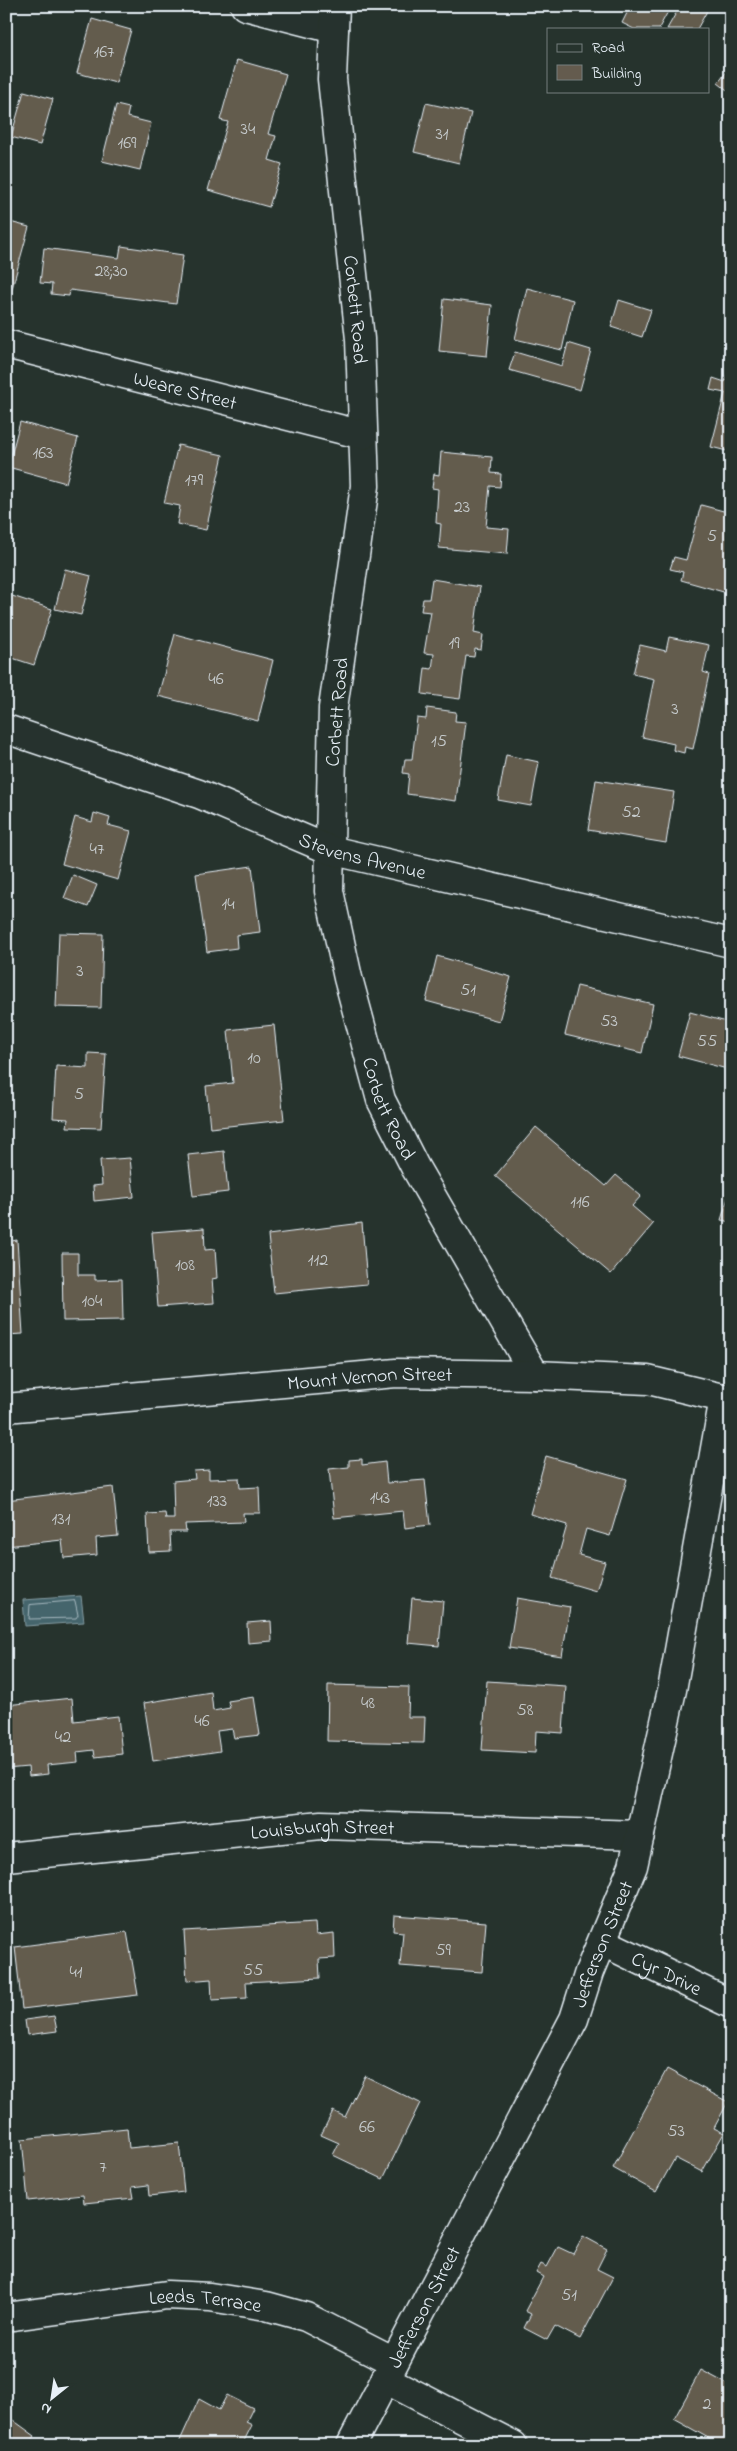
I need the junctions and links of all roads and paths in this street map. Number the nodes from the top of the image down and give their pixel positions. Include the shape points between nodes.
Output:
1 (245, 6) edge
2 (335, 17) edge
3 (6, 344) edge
4 (363, 435) junction
5 (6, 729) edge
6 (330, 850) junction
7 (730, 938) edge
8 (535, 1375) junction
9 (728, 1399) edge
10 (6, 1408) edge
11 (640, 1834) junction
12 (6, 1857) edge
13 (602, 1942) junction
14 (731, 2004) edge
15 (6, 2317) edge
16 (390, 2370) junction
17 (351, 2445) edge
18 (513, 2445) edge

1 - 2 street
2 - 4 street, Corbett Road via 332,80 360,339
3 - 4 street, Weare Street
4 - 6 street, Corbett Road via 365,486 333,708
5 - 6 street, Stevens Avenue via 199,794
6 - 7 street, Stevens Avenue
6 - 8 street, Corbett Road via 329,891 380,1100
8 - 9 street, Mount Vernon Street via 648,1380
8 - 10 street, Mount Vernon Street via 396,1373
9 - 11 street, Jefferson Street via 672,1690
11 - 12 street, Louisburgh Street via 321,1826
11 - 13 street, Jefferson Street via 633,1866
13 - 14 street, Cyr Drive
13 - 16 street, Jefferson Street via 574,2019
15 - 16 street, Leeds Terrace via 167,2295 210,2297 266,2306 306,2317
16 - 17 street, Jefferson Street
16 - 18 street

